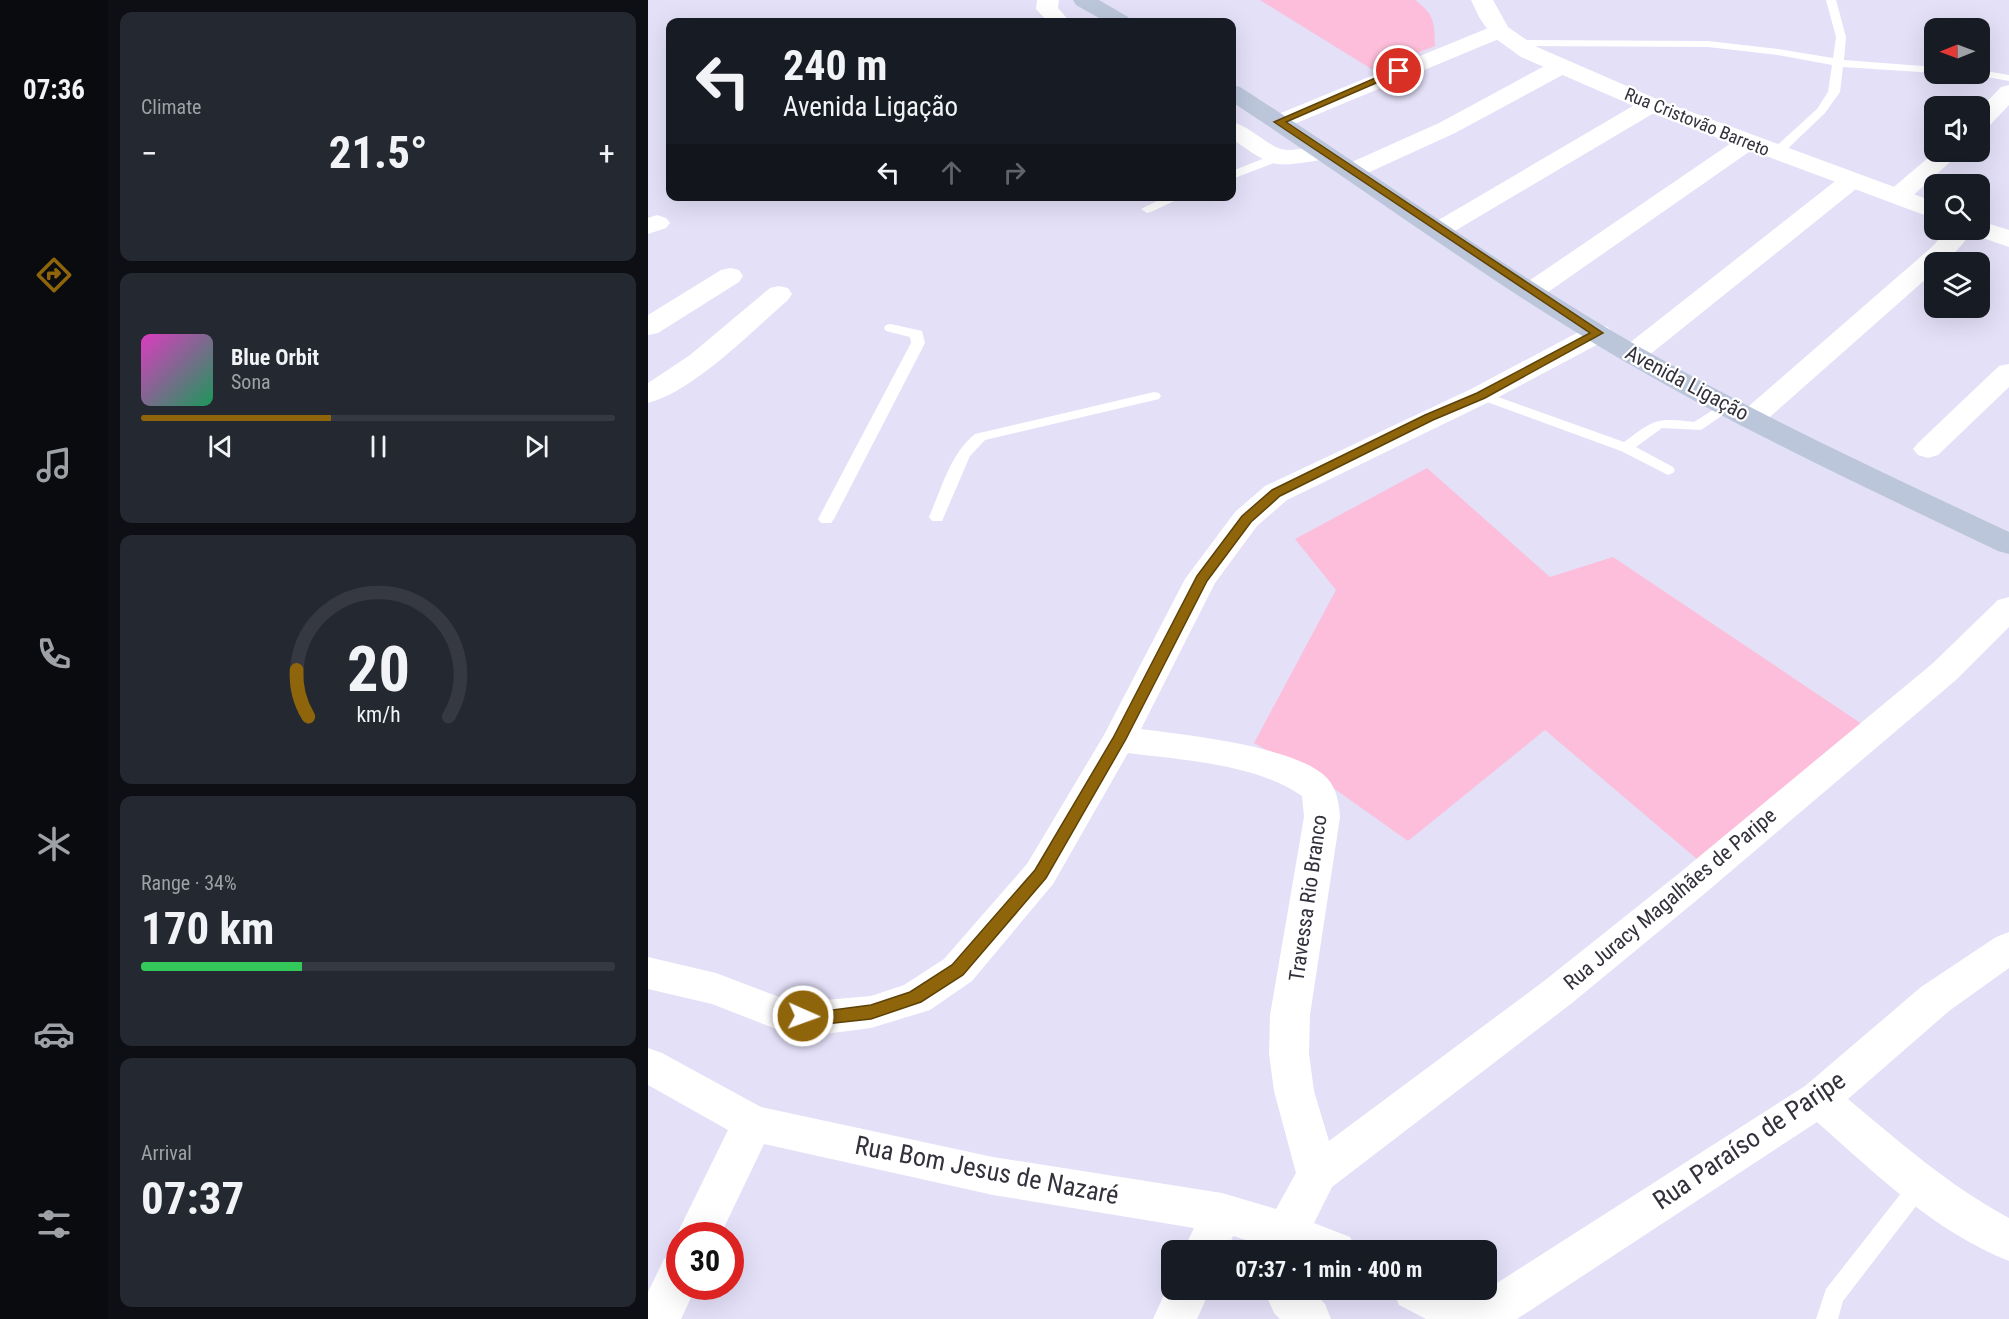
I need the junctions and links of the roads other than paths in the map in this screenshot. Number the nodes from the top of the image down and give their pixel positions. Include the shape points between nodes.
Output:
1 (1048, 0) edge
2 (1084, 0) edge
3 (1482, 0) edge
4 (1831, 0) edge
5 (1055, 18) edge
6 (1113, 18) edge
7 (1504, 37) junction
8 (1839, 63) junction
9 (1560, 67) junction
10 (1924, 69) edge
11 (1990, 75) edge
12 (2009, 78) edge
13 (2009, 92) edge
14 (1236, 95) edge
15 (1651, 105) junction
16 (1990, 112) edge
17 (1279, 122) junction
18 (1236, 131) edge
19 (1748, 142) junction
20 (1324, 152) junction
21 (1776, 153) junction
22 (1278, 157) junction
23 (1937, 162) edge
24 (1352, 171) junction
25 (1236, 173) edge
26 (1852, 180) junction
27 (1898, 196) junction
28 (1167, 201) edge
29 (1924, 207) edge
30 (1147, 209) dead end
31 (1439, 230) junction
32 (1990, 232) edge
33 (2009, 239) edge
34 (1953, 240) edge
35 (730, 276) dead end
36 (1532, 291) junction
37 (779, 294) dead end
38 (648, 327) edge
39 (891, 328) dead end
40 (1598, 333) junction
41 (1633, 354) junction
42 (2009, 372) edge
43 (648, 394) edge
44 (1481, 395) junction
45 (1154, 396) dead end
46 (1741, 412) junction
47 (1626, 448) junction
48 (1928, 449) dead end
49 (1668, 471) dead end
50 (937, 517) dead end
51 (826, 519) dead end
52 (2009, 544) edge
53 (2009, 608) edge
54 (1119, 739) junction
55 (2009, 948) edge
56 (648, 973) edge
57 (648, 1065) edge
58 (1819, 1099) junction
59 (753, 1123) junction
60 (1317, 1174) junction
61 (1920, 1185) junction
62 (1222, 1213) junction
63 (705, 1222) edge
64 (1210, 1240) edge
65 (1283, 1240) edge
66 (1285, 1240) edge
67 (2009, 1241) edge
68 (667, 1300) edge
69 (1184, 1300) edge
70 (1292, 1300) edge
71 (1434, 1300) edge
72 (658, 1319) edge
73 (1175, 1319) edge
74 (1309, 1319) edge
75 (1471, 1319) edge
76 (1478, 1319) edge
77 (1827, 1319) edge

1 - 5 street via 1047,9
2 - 6 main road
3 - 7 street
4 - 8 lane via 1841,37
7 - 8 lane via 1708,44
7 - 9 street, Rua Cristovão Barreto
7 - 17 street
8 - 10 lane
8 - 21 lane via 1834,92 1825,105
9 - 15 street, Rua Cristovão Barreto
9 - 24 street via 1447,128
11 - 12 lane
13 - 16 street
14 - 17 main road, Avenida Ligação
15 - 19 street, Rua Cristovão Barreto
15 - 31 street
17 - 20 main road, Avenida Ligação
18 - 22 street
19 - 21 street, Rua Cristovão Barreto
19 - 36 street
20 - 22 street
20 - 24 main road, Avenida Ligação
21 - 26 street, Rua Cristovão Barreto
22 - 25 lane
23 - 27 street
24 - 31 main road, Avenida Ligação
26 - 27 street, Rua Cristovão Barreto
26 - 41 street
27 - 29 street, Rua Cristovão Barreto
28 - 30 lane
31 - 36 main road, Avenida Ligação
32 - 33 street
34 - 46 street
35 - 38 street
36 - 40 main road, Avenida Ligação
37 - 43 street via 722,342
39 - 51 lane via 917,334 918,342
40 - 41 main road, Avenida Ligação
40 - 44 street
41 - 46 main road, Avenida Ligação
42 - 48 street
44 - 47 lane
44 - 54 street via 1276,493 1246,519 1201,579
45 - 50 lane via 980,436 963,456
46 - 47 lane via 1690,428 1658,424
46 - 52 main road, Avenida Ligação
47 - 49 lane
53 - 60 street, Rua Juracy Magalhães de Paripe via 1944,672 1681,892 1558,992
54 - 56 street via 1040,874 957,970 916,998 848,1015 781,1014 716,989
54 - 60 street, Travessa Rio Branco via 1269,766 1303,778 1321,797 1322,817 1290,1015 1288,1054
55 - 58 street, Rua Paraíso de Paripe via 1935,999
57 - 59 street, Rua Bom Jesus de Nazaré
58 - 61 street
58 - 76 street, Rua Paraíso de Paripe
59 - 62 street, Rua Bom Jesus de Nazaré via 993,1176
59 - 63 street
60 - 66 street
61 - 67 street via 1954,1210
61 - 77 lane via 1834,1296
62 - 64 street
62 - 65 street, Rua Bom Jesus de Nazaré
68 - 72 street
69 - 73 street
70 - 74 street
71 - 75 street

